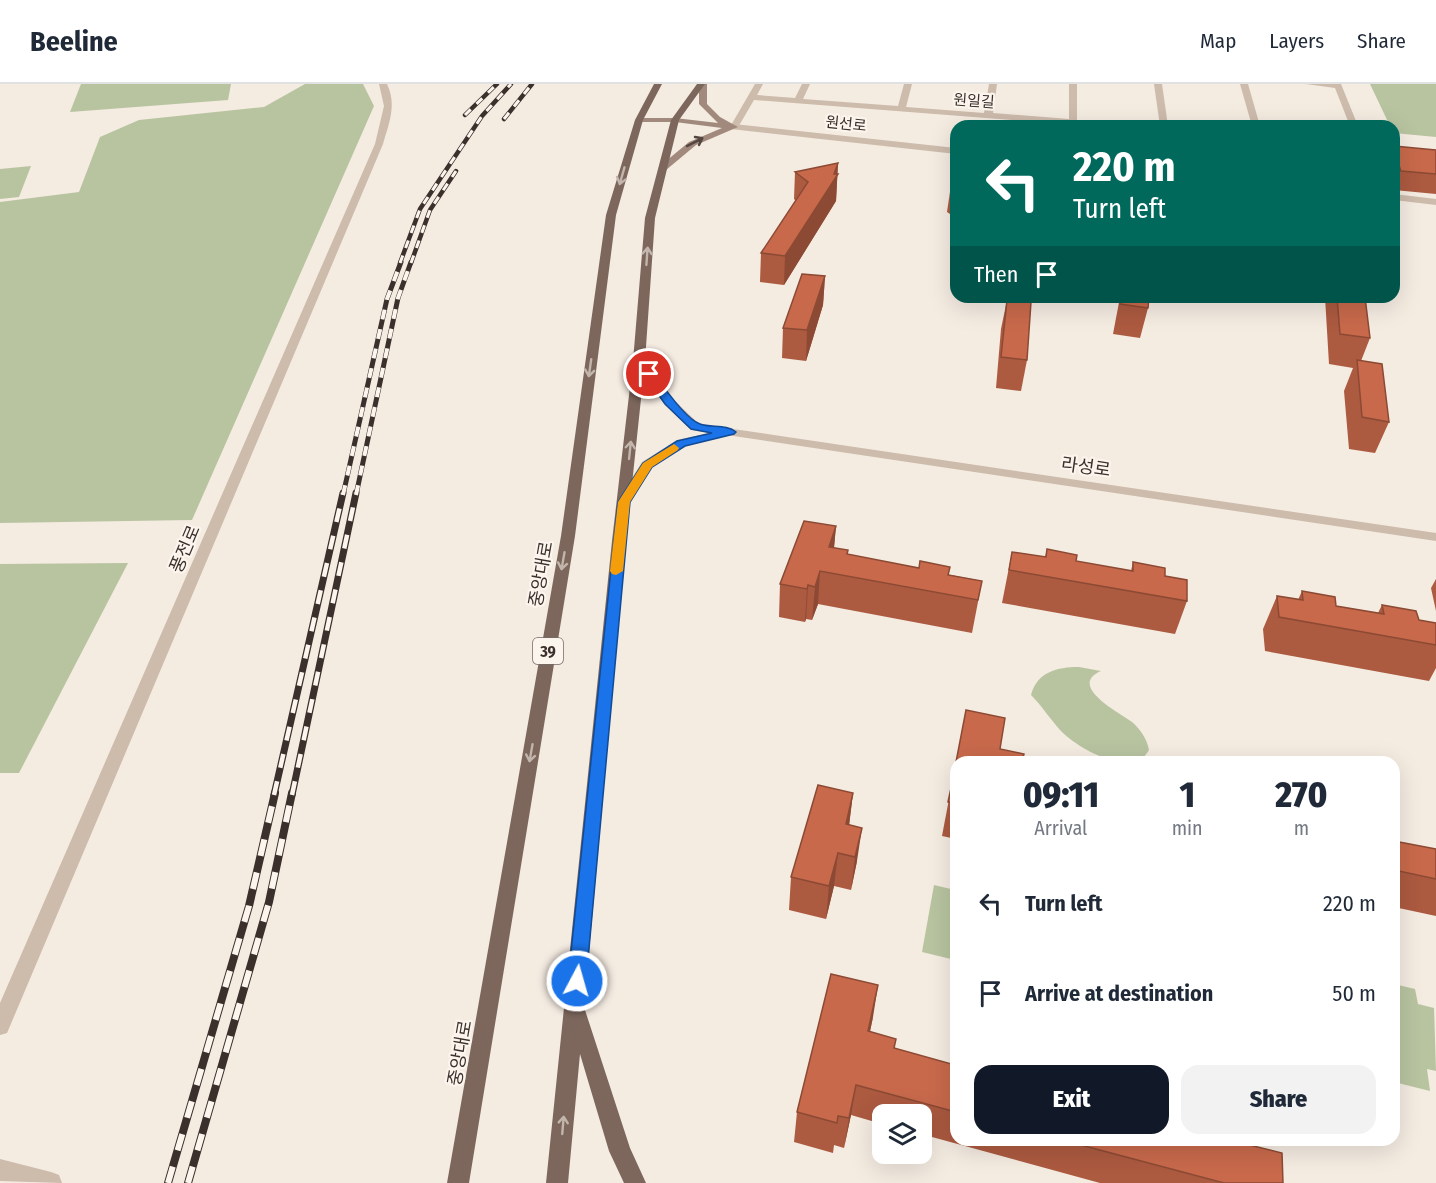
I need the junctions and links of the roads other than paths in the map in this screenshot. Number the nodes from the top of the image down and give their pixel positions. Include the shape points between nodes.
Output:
1 (384, 84) edge
2 (658, 84) edge
3 (702, 84) edge
4 (759, 84) edge
5 (806, 84) edge
6 (908, 84) edge
7 (993, 84) edge
8 (1073, 84) edge
9 (1158, 84) edge
10 (1244, 84) edge
11 (1310, 84) edge
12 (1337, 85) edge
13 (752, 97) junction
14 (798, 101) junction
15 (901, 109) junction
16 (988, 116) junction
17 (639, 120) junction
18 (675, 120) junction
19 (1045, 120) edge
20 (1073, 120) edge
21 (1163, 120) edge
22 (1254, 120) edge
23 (1352, 120) edge
24 (734, 127) junction
25 (950, 150) edge
26 (663, 168) junction
27 (1400, 198) edge
28 (1436, 202) edge
29 (639, 361) junction
30 (730, 432) junction
31 (624, 502) junction
32 (1436, 537) edge
33 (575, 1004) junction
34 (0, 1026) edge
35 (0, 1170) edge
36 (51, 1183) edge
37 (458, 1183) edge
38 (557, 1183) edge
39 (635, 1183) edge

1 - 34 street, 풍전로 via 390,94 389,108 379,144
2 - 17 main road, 중앙대로 / 39
3 - 18 main road
3 - 24 main road via 703,104 717,119
4 - 13 street
5 - 14 street
6 - 15 street
7 - 16 street
8 - 20 street
9 - 21 street
10 - 22 street
11 - 12 street
12 - 23 street
13 - 14 street, 원일길
13 - 24 street
14 - 15 street, 원일길
15 - 16 street, 원일길
16 - 19 street, 원일길
17 - 18 main road
17 -> 37 main road, 중앙대로 / 39 via 611,214 568,536
18 - 24 main road
18 - 26 main road
24 - 25 street, 원선로
26 -> 24 main road via 680,150
29 -> 26 main road via 650,218
27 - 28 street
29 - 30 street, 라성로 via 669,402 695,427
31 -> 29 main road
30 - 31 street via 681,443 647,465
30 - 32 street, 라성로
31 - 33 main road
38 -> 33 main road
33 - 39 main road via 620,1151
35 - 36 street

